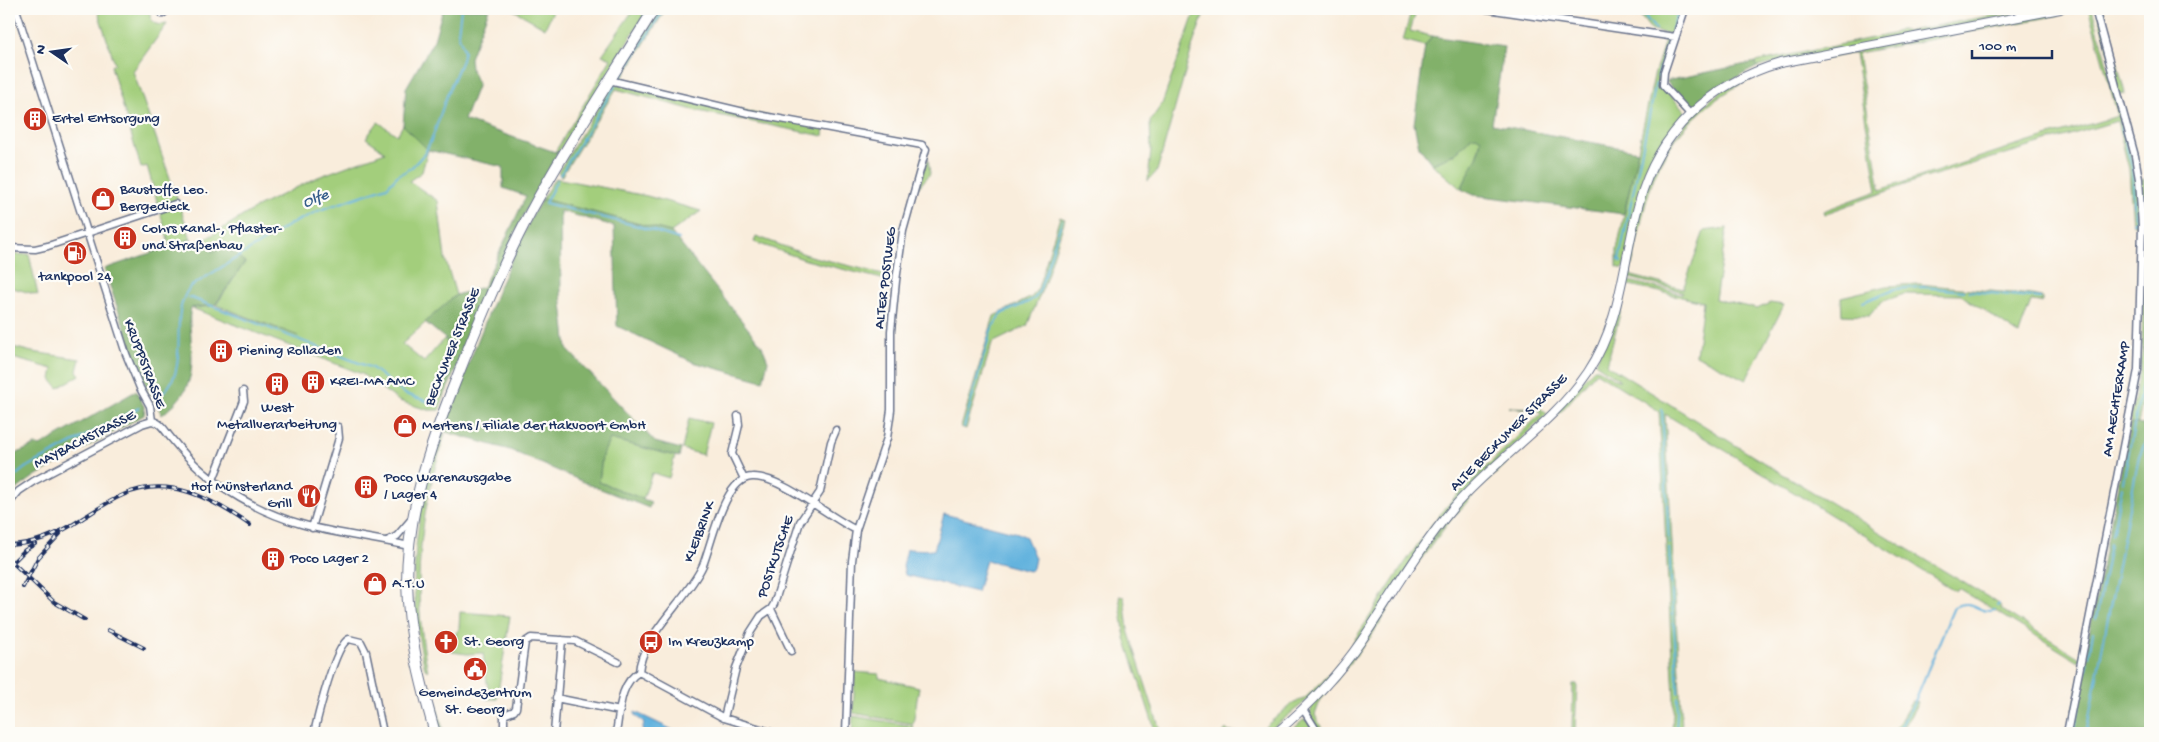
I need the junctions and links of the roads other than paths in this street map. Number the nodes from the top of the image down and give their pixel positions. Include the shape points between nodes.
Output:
1 (16, 9) edge
2 (169, 9) edge
3 (654, 9) edge
4 (1487, 9) edge
5 (1685, 9) edge
6 (2060, 9) edge
7 (2095, 9) edge
8 (162, 14) dead end
9 (1676, 37) junction
10 (609, 80) junction
11 (1690, 114) junction
12 (175, 204) dead end
13 (87, 233) junction
14 (9, 248) edge
15 (243, 391) dead end
16 (738, 416) dead end
17 (152, 420) junction
18 (338, 427) dead end
19 (836, 430) dead end
20 (744, 479) junction
21 (213, 480) junction
22 (9, 503) edge
23 (811, 504) junction
24 (414, 514) junction
25 (312, 528) junction
26 (856, 530) junction
27 (387, 541) junction
28 (409, 546) junction
29 (772, 609) junction
30 (562, 640) junction
31 (791, 651) dead end
32 (618, 662) dead end
33 (639, 672) junction
34 (556, 698) junction
35 (1303, 709) junction
36 (620, 711) junction
37 (724, 718) junction
38 (314, 733) edge
39 (383, 733) edge
40 (435, 733) edge
41 (504, 733) edge
42 (554, 733) edge
43 (616, 733) edge
44 (766, 733) edge
45 (774, 733) edge
46 (846, 733) edge
47 (1276, 733) edge
48 (1318, 733) edge
49 (2067, 733) edge

1 - 13 street, KRUPPSTRASSE
2 - 8 street
3 - 10 main road, BECKUMER STRASSE
4 - 9 street
5 - 9 street
6 - 11 street, ALTE BECKUMER STRASSE via 1780,62 1740,77
7 - 49 street, AM AECHTERKAMP via 2139,179 2142,224 2140,353
9 - 11 street via 1664,72 1664,84
10 - 24 main road, BECKUMER STRASSE via 530,212 495,286 436,431
10 - 26 street, ALTER POSTWEG via 748,113 926,148 904,231 896,281 887,438
11 - 35 street, ALTE BECKUMER STRASSE via 1674,131 1648,176 1612,323 1593,364 1556,409 1456,505 1429,536 1360,642
12 - 13 street
13 - 14 street via 35,249
13 - 17 street, KRUPPSTRASSE via 126,354 150,406
15 - 21 street via 244,401
16 - 20 street via 740,425 733,456
17 - 21 street, KRUPPSTRASSE via 160,424
17 - 22 street, MAYBACHSTRASSE via 34,480
18 - 25 street via 340,438
19 - 23 street, POSTKUTSCHE via 820,492
20 - 23 street via 755,477 776,482
20 - 33 street, KLEIBRINK via 727,497 702,567 651,642 640,662
21 - 25 street, KRUPPSTRASSE via 263,511
23 - 26 street
23 - 29 street, POSTKUTSCHE via 800,522
24 - 27 street via 406,528
24 - 28 main road, BECKUMER STRASSE
25 - 27 street, KRUPPSTRASSE
26 - 46 street, ALTER POSTWEG
27 - 28 street, KRUPPSTRASSE
28 - 40 main road, BECKUMER STRASSE via 410,625
29 - 31 street
29 - 37 street, POSTKUTSCHE via 761,616 750,633 736,668
30 - 32 street via 575,641
30 - 34 street
30 - 41 street via 531,638 525,642 516,708 504,715
33 - 36 street, KLEIBRINK via 628,681
33 - 37 street
34 - 36 street
34 - 42 street
35 - 47 street, ALTE BECKUMER STRASSE
35 - 48 street
36 - 43 street, KLEIBRINK
37 - 44 street
38 - 39 street via 336,656 342,643 349,639 361,642 366,652
44 - 45 street

